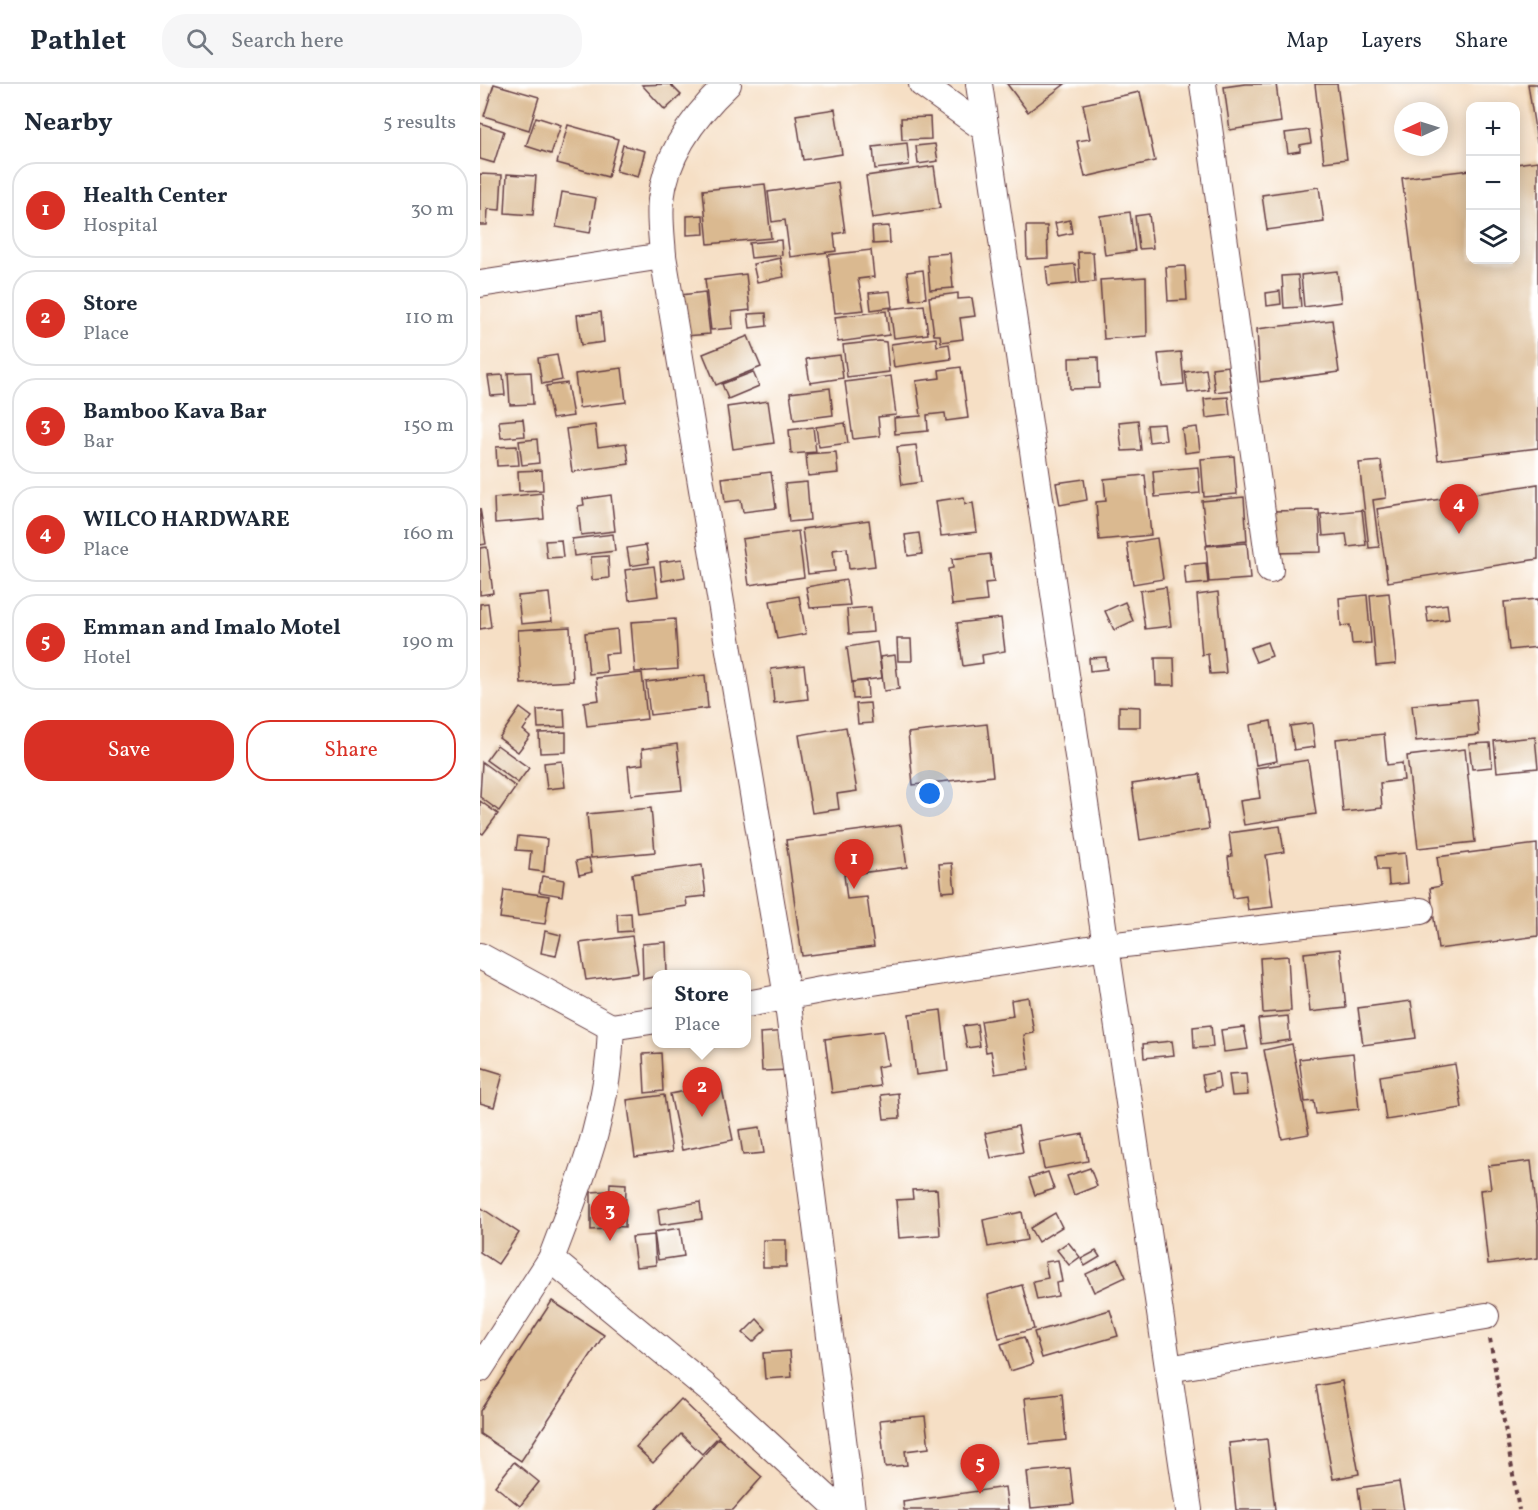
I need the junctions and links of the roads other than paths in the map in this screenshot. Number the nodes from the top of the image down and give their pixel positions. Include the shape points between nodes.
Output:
1 (728, 84) edge
2 (921, 84) edge
3 (979, 84) edge
4 (1203, 84) edge
5 (986, 130) junction
6 (663, 256) junction
7 (480, 284) edge
8 (1270, 570) dead end
9 (1421, 911) dead end
10 (1107, 946) junction
11 (480, 956) edge
12 (787, 997) junction
13 (751, 1003) edge
14 (652, 1021) edge
15 (611, 1028) junction
16 (551, 1259) junction
17 (1486, 1316) road end
18 (480, 1369) edge
19 (1168, 1369) junction
20 (840, 1510) edge
21 (852, 1510) edge
22 (1189, 1510) edge

1 - 6 street via 702,108 676,147 661,199
2 - 5 street
3 - 5 street
4 - 8 street
5 - 10 street
6 - 7 street
6 - 12 street
9 - 10 street
10 - 12 street
10 - 19 street
11 - 15 street
12 - 13 street
12 - 21 street
14 - 15 street
15 - 16 street via 610,1066 598,1131
16 - 18 street
16 - 20 street via 712,1392
17 - 19 street
19 - 22 street

